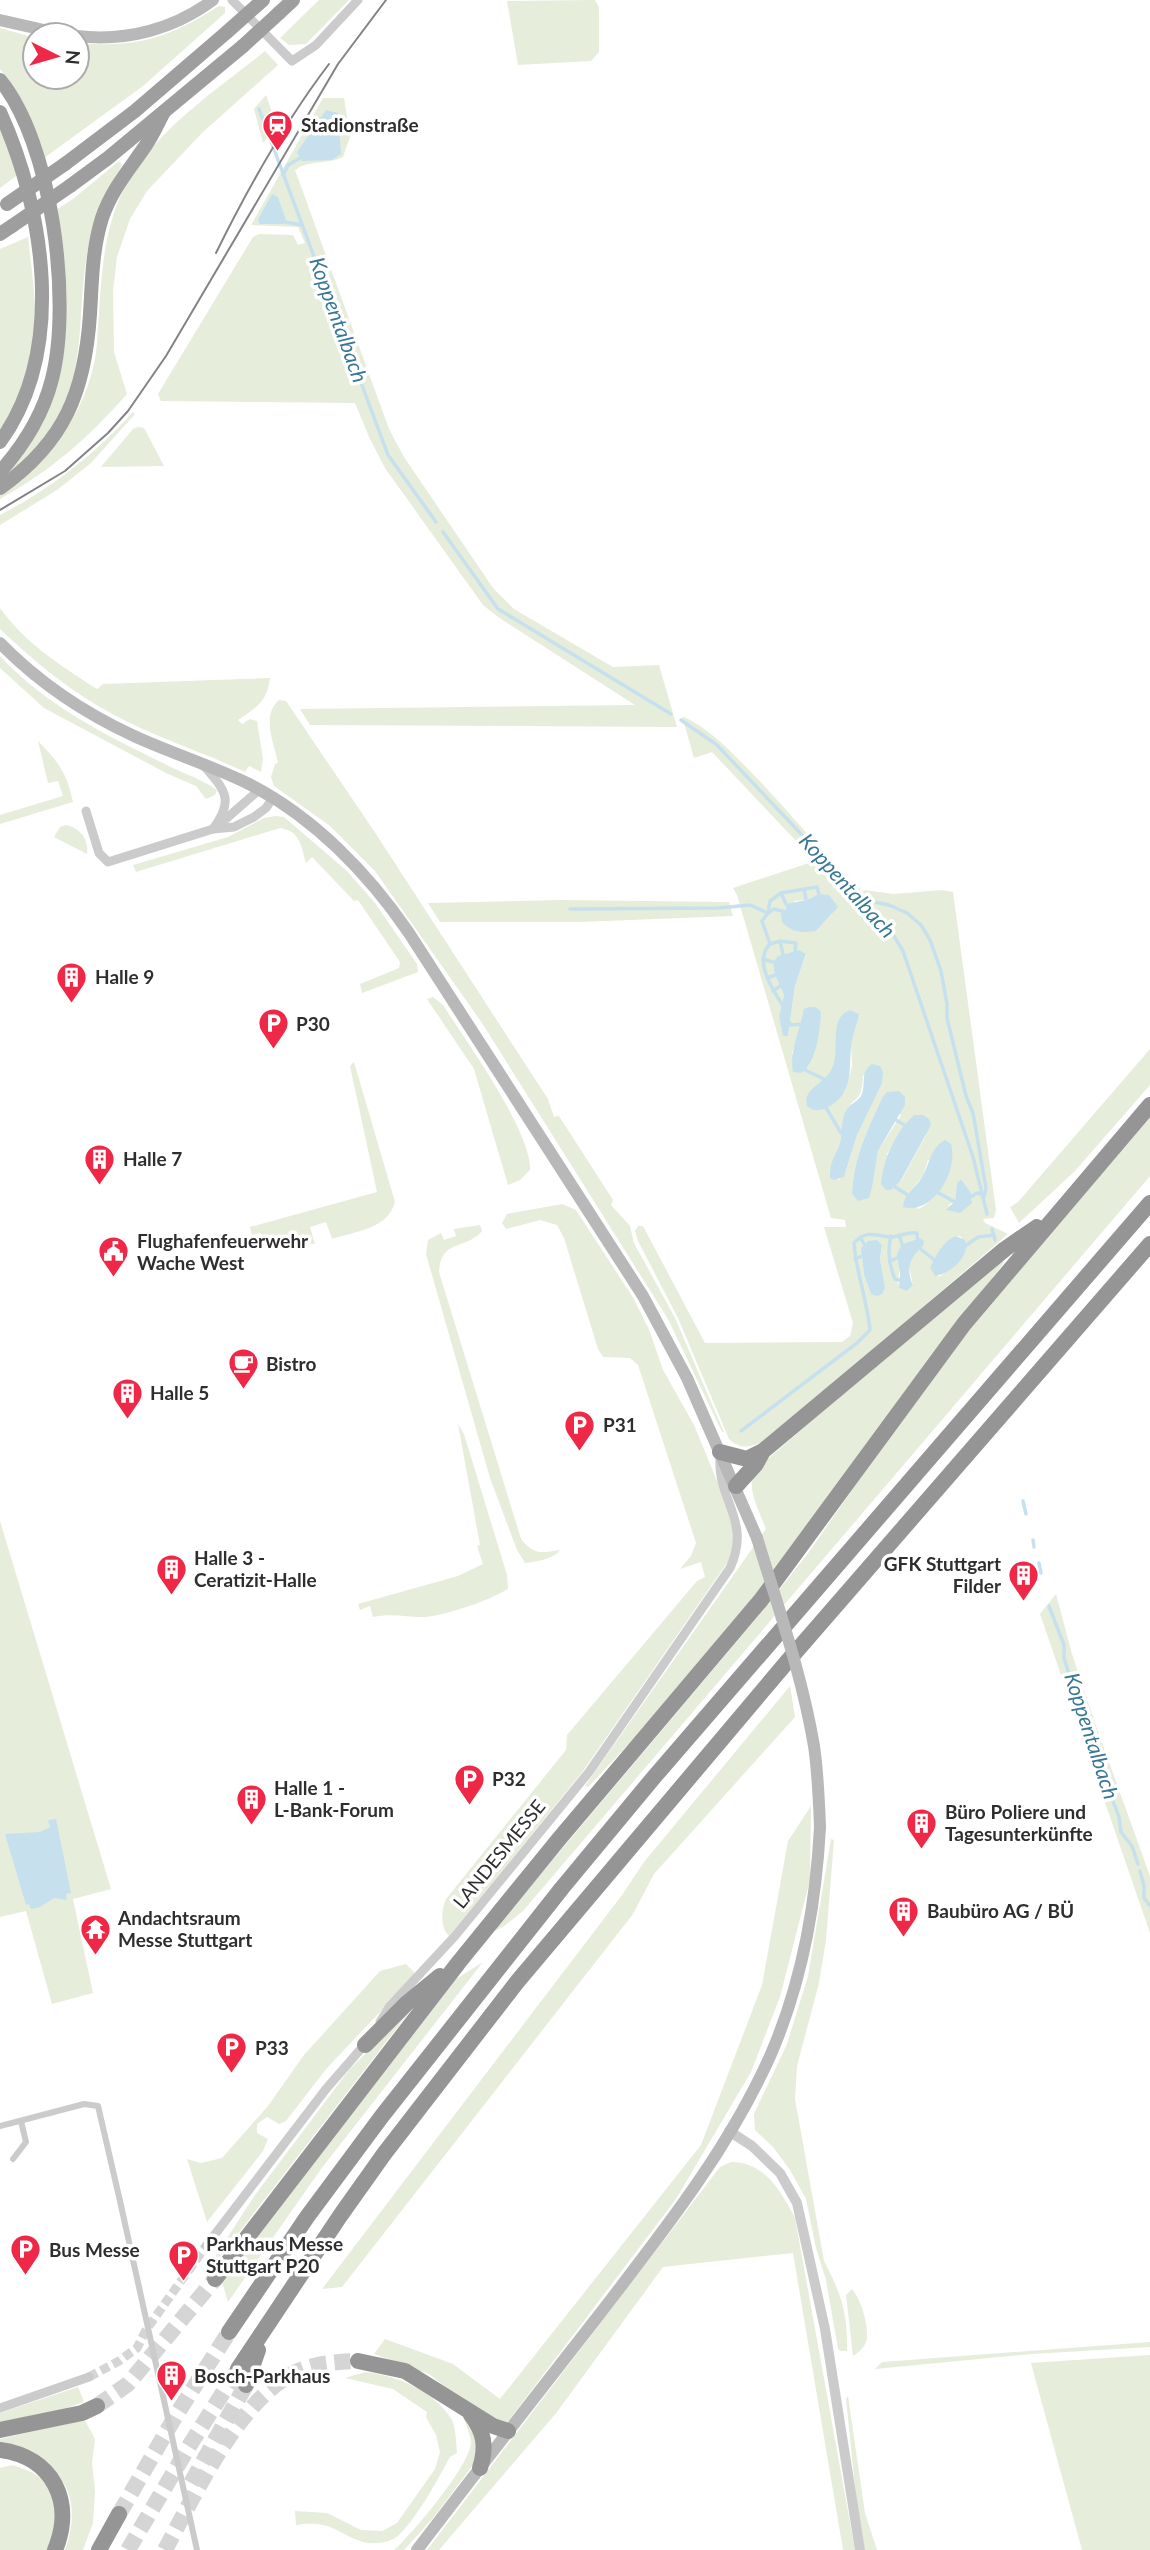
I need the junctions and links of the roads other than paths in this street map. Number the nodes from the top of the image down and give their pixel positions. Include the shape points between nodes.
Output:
1 (213, 0) edge
2 (232, 0) edge
3 (263, 0) edge
4 (293, 0) edge
5 (358, 0) edge
6 (0, 20) edge
7 (21, 25) edge
8 (91, 36) edge
9 (0, 80) edge
10 (0, 111) edge
11 (164, 112) junction
12 (3, 206) edge
13 (6, 230) edge
14 (0, 442) edge
15 (0, 472) edge
16 (0, 488) edge
17 (0, 642) edge
18 (205, 767) junction
19 (259, 790) junction
20 (272, 799) junction
21 (86, 811) dead end
22 (213, 829) junction
23 (1150, 1105) edge
24 (1150, 1203) edge
25 (1054, 1216) junction
26 (1150, 1244) edge
27 (763, 1451) junction
28 (720, 1452) junction
29 (736, 1486) junction
30 (459, 1962) junction
31 (365, 2045) junction
32 (22, 2121) junction
33 (0, 2126) edge
34 (729, 2131) junction
35 (13, 2159) dead end
36 (206, 2246) tunnel mouth
37 (215, 2279) tunnel mouth
38 (269, 2321) junction
39 (229, 2332) tunnel mouth
40 (358, 2361) tunnel mouth
41 (238, 2369) tunnel mouth
42 (89, 2377) tunnel mouth
43 (246, 2385) tunnel mouth
44 (97, 2406) tunnel mouth
45 (0, 2408) edge
46 (467, 2410) junction
47 (0, 2430) edge
48 (508, 2431) junction
49 (0, 2450) edge
50 (0, 2462) edge
51 (34, 2463) junction
52 (481, 2468) junction
53 (120, 2514) tunnel mouth
54 (55, 2550) edge
55 (99, 2550) edge
56 (197, 2550) edge
57 (417, 2550) edge
58 (860, 2550) edge

1 - 8 main road via 153,31
2 - 5 street via 292,61 316,45
3 - 12 highway, bridge via 142,104
4 - 11 highway, bridge
6 - 7 main road
9 - 15 highway via 21,111 44,182 59,276 60,320 45,402 21,447
10 - 14 highway via 30,200 42,305 30,388
11 - 13 highway, bridge
11 - 16 highway via 118,182 103,217 94,251 86,362 71,407 34,461
17 - 18 main road via 20,663 92,714
18 - 19 main road
18 - 22 street via 222,785 226,798 224,813
19 - 20 main road
19 - 22 street
20 - 22 street via 254,817 234,827
20 - 28 main road via 348,859 393,909 643,1296
21 - 22 street via 99,853 108,862
23 - 25 highway
24 - 39 highway via 562,1888 382,2116
25 - 27 highway via 1005,1248
25 - 30 highway via 947,1346 761,1600
26 - 38 highway via 786,1663 526,1972 384,2154
27 - 28 highway via 747,1459
27 - 29 highway
28 - 29 main road
28 - 31 street, LANDESMESSE via 719,1472 737,1524 736,1555 730,1568 589,1772 455,1936 390,2006
29 - 34 main road, bridge via 757,1538 807,1710 820,1827 815,1897 797,1980 771,2053
30 - 31 highway via 407,2003
30 - 37 highway
31 - 36 street, LANDESMESSE
32 - 33 street
32 - 35 street via 26,2142
32 - 56 street, bridge via 84,2104 98,2106
34 - 48 main road via 646,2255
34 - 58 street via 765,2157 797,2203 825,2329
38 - 41 highway
38 - 43 highway
40 - 46 highway via 405,2371
42 - 45 street
44 - 47 highway
46 - 48 highway
46 - 52 highway via 483,2434
48 - 52 main road
49 - 51 highway
50 - 51 highway
51 - 54 highway via 54,2483 63,2501 64,2522
52 - 57 main road
53 - 55 highway

